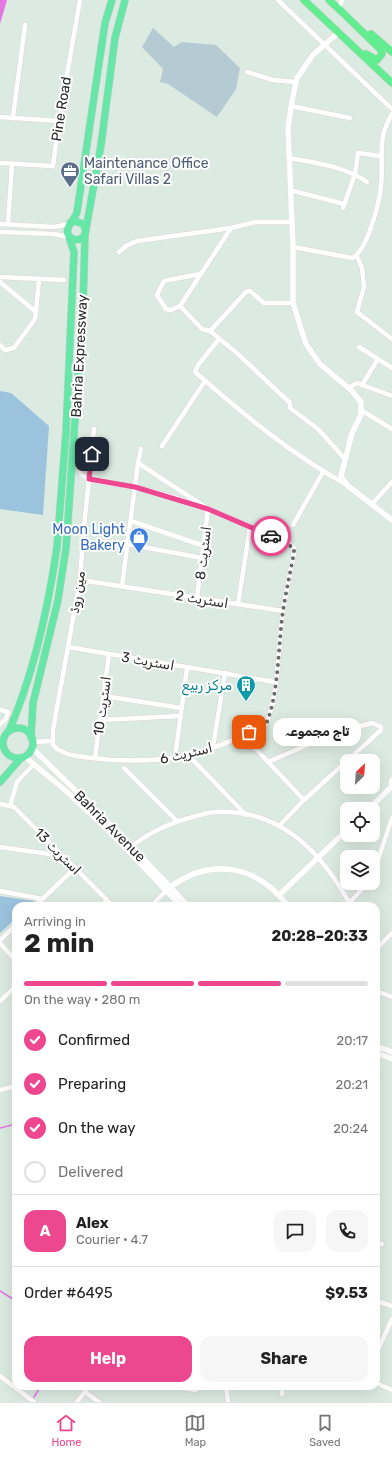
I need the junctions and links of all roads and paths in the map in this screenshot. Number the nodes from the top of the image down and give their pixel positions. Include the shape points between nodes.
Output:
1 (80, 0) edge
2 (112, 0) edge
3 (125, 0) edge
4 (278, 0) edge
5 (304, 0) edge
6 (329, 0) edge
7 (342, 0) edge
8 (339, 9) junction
9 (25, 25) dead end
10 (339, 32) junction
11 (348, 41) junction
12 (324, 45) junction
13 (392, 52) edge
14 (246, 72) dead end
15 (296, 82) junction
16 (392, 83) edge
17 (291, 106) junction
18 (392, 109) edge
19 (392, 114) edge
20 (0, 117) edge
21 (13, 117) junction
22 (350, 118) dead end
23 (58, 121) junction
24 (380, 156) junction
25 (289, 158) junction
26 (0, 163) edge
27 (12, 164) junction
28 (355, 174) junction
29 (367, 182) dead end
30 (290, 190) junction
31 (291, 222) junction
32 (70, 223) junction
33 (0, 224) edge
34 (8, 224) junction
35 (231, 228) junction
36 (0, 232) edge
37 (86, 232) junction
38 (70, 237) junction
39 (293, 246) junction
40 (119, 252) dead end
41 (357, 256) junction
42 (200, 274) junction
43 (0, 277) edge
44 (39, 279) junction
45 (64, 280) dead end
46 (0, 282) edge
47 (293, 303) junction
48 (180, 306) junction
49 (36, 312) junction
50 (210, 331) junction
51 (219, 339) junction
52 (392, 339) edge
53 (0, 345) edge
54 (359, 347) dead end
55 (378, 359) junction
56 (392, 368) edge
57 (205, 381) junction
58 (362, 386) junction
59 (348, 388) junction
60 (392, 396) edge
61 (361, 410) junction
62 (94, 429) dead end
63 (392, 429) edge
64 (75, 442) junction
65 (162, 446) dead end
66 (141, 449) dead end
67 (345, 459) junction
68 (138, 463) junction
69 (323, 472) junction
70 (89, 479) junction
71 (392, 482) edge
72 (348, 486) junction
73 (135, 487) junction
74 (372, 504) junction
75 (208, 509) junction
76 (392, 520) edge
77 (131, 521) junction
78 (293, 525) dead end
79 (250, 526) junction
80 (128, 544) junction
81 (204, 546) junction
82 (202, 558) junction
83 (80, 580) junction
84 (122, 586) junction
85 (197, 598) junction
86 (238, 604) junction
87 (283, 611) junction
88 (68, 647) junction
89 (109, 654) junction
90 (187, 668) junction
91 (225, 673) junction
92 (275, 682) junction
93 (104, 696) junction
94 (181, 708) junction
95 (0, 710) edge
96 (180, 716) junction
97 (100, 720) junction
98 (0, 724) edge
99 (9, 731) junction
100 (52, 741) junction
101 (32, 742) junction
102 (2, 745) edge
103 (253, 746) dead end
104 (213, 747) junction
105 (0, 757) edge
106 (23, 757) junction
107 (95, 758) junction
108 (175, 758) junction
109 (193, 760) dead end
110 (268, 762) junction
111 (34, 764) junction
112 (124, 768) dead end
113 (392, 780) edge
114 (0, 782) edge
115 (391, 788) edge
116 (304, 800) junction
117 (377, 802) edge
118 (0, 804) edge
119 (10, 806) junction
120 (246, 815) junction
121 (392, 818) edge
122 (177, 821) junction
123 (280, 826) junction
124 (340, 837) edge
125 (0, 847) edge
126 (130, 849) junction
127 (380, 854) edge
128 (63, 856) junction
129 (319, 857) junction
130 (74, 868) junction
131 (168, 889) junction
132 (362, 890) edge
133 (0, 891) edge
134 (279, 895) junction
135 (42, 899) junction
136 (107, 900) joint
137 (39, 902) edge
138 (105, 902) edge
139 (155, 902) edge
140 (178, 902) edge
141 (183, 902) edge
142 (285, 902) edge
143 (348, 902) edge
144 (352, 902) edge
145 (12, 929) edge
146 (392, 933) edge
147 (386, 938) junction
148 (392, 941) edge
149 (0, 942) edge
150 (380, 945) edge
151 (12, 956) edge
152 (12, 990) edge
153 (380, 992) edge
154 (392, 997) edge
155 (0, 1001) edge
156 (380, 1048) edge
157 (392, 1052) edge
158 (380, 1054) edge
159 (392, 1059) edge
160 (12, 1087) edge
161 (0, 1090) edge
162 (380, 1302) dead end
163 (392, 1306) edge
164 (392, 1320) edge
165 (380, 1346) edge
166 (0, 1376) edge
167 (12, 1385) edge
168 (380, 1385) edge
169 (18, 1390) edge
170 (226, 1390) edge
171 (282, 1390) edge
172 (392, 1390) edge
173 (85, 1392) joint
174 (282, 1394) dead end
175 (34, 1402) edge
176 (77, 1402) edge
177 (99, 1402) edge
178 (228, 1402) edge

1 - 23 street, Pine Road
2 - 32 main road via 105,23 77,212
3 - 37 main road, Bahria Expressway via 115,38
4 - 12 street
5 - 10 highway
6 - 8 highway
7 - 8 street
8 - 11 highway via 381,50 381,56 377,60 371,58
8 - 13 highway
9 - 21 street
10 - 11 highway
10 - 12 street
11 - 16 highway
12 - 15 street via 306,64
12 - 18 street
14 - 15 street via 274,80
15 - 17 street
17 - 22 street
17 - 25 street via 288,128
19 - 24 street via 382,138
20 - 21 street
21 - 23 street
23 - 27 street, Pine Road via 53,166
24 - 28 street via 358,153
24 - 41 street via 381,186 378,204
25 - 28 street via 329,165
25 - 30 street
26 - 27 street, Pine Road
27 - 34 street
28 - 29 street
28 - 30 street via 343,206
30 - 31 street
31 - 35 street via 256,222
31 - 39 street
32 - 34 street via 54,228
32 - 37 main road via 78,221 83,224
32 - 38 main road via 67,232
33 - 34 street
35 - 40 street via 137,241
35 - 42 street
36 - 38 street
37 - 38 main road via 76,240
37 - 64 main road, Bahria Expressway
38 - 99 main road, Bahria Expressway via 74,252 69,380 57,547 37,649
39 - 41 street via 352,258
39 - 47 street
41 - 52 street via 362,268 364,287 357,312
42 - 48 street
42 - 48 street via 169,279 159,288 157,295 166,309 171,310
43 - 44 street
44 - 45 street
44 - 49 street
46 - 49 street
47 - 50 street via 264,303 247,291
47 - 59 street via 306,344 320,364
48 - 50 street via 202,329
49 - 53 street via 35,319 14,348 5,350
50 - 51 street
51 - 57 street via 196,368 195,372
51 - 67 street via 290,403 290,408 318,429
54 - 55 street
55 - 56 street
55 - 58 street
57 - 65 street
57 - 69 street via 279,443
58 - 59 street via 354,384
58 - 60 street
59 - 61 street via 361,402
61 - 63 street
61 - 67 street
62 - 70 street, مین روڈ
64 - 70 street via 81,474
64 - 101 main road, Bahria Expressway via 63,576 33,703
66 - 68 street
67 - 72 street via 341,476
68 - 73 street
68 - 75 street
69 - 72 street
69 - 78 street
70 - 73 street
70 - 83 street, مین روڈ
71 - 74 street
72 - 74 street
73 - 75 street
73 - 77 street
74 - 76 street
75 - 79 street
75 - 81 street, اسٹریٹ 8
77 - 80 street
77 - 81 street
79 - 86 street
79 - 87 street via 294,548
80 - 82 street
80 - 84 street
81 - 82 street, اسٹریٹ 8
82 - 85 street, اسٹریٹ 8
83 - 84 street, اسٹریٹ 2
83 - 88 street, مین روڈ
84 - 85 street, اسٹریٹ 2
85 - 86 street, اسٹریٹ 2
86 - 87 street, اسٹریٹ 2
87 - 92 street
88 - 89 street, اسٹریٹ 3
88 - 100 street, مین روڈ
89 - 90 street, اسٹریٹ 3
89 - 93 street, اسٹریٹ 10
90 - 91 street, اسٹریٹ 3
90 - 94 street
91 - 92 street, اسٹریٹ 3
91 - 104 street
92 - 104 street, اسٹریٹ 6 via 266,724
93 - 94 street
93 - 97 street, اسٹریٹ 10
94 - 96 street
95 - 98 street via 8,712 6,719
96 - 97 street
96 - 108 street
97 - 107 street, اسٹریٹ 10
99 - 101 main road via 19,728 24,730
99 - 102 main road via 4,736
100 - 101 street
100 - 107 street, اسٹریٹ 6 via 58,751
101 - 106 main road
101 - 126 street, Bahria Avenue
102 - 105 main road
102 - 106 main road via 10,756
103 - 110 street
104 - 108 street, اسٹریٹ 6
106 - 111 street, Bahria Avenue
106 - 114 main road
107 - 108 street, اسٹریٹ 6 via 136,762
109 - 120 street
110 - 116 street
110 - 116 street via 335,733 372,723 378,725 381,730
111 - 119 street via 17,782
111 - 126 street, Bahria Avenue
112 - 122 street
113 - 115 street
115 - 117 street
116 - 123 street
118 - 119 street, اسٹریٹ 13
119 - 128 street, اسٹریٹ 13 via 14,807
120 - 122 street via 216,812
120 - 123 street
121 - 127 street
122 - 126 street
123 - 129 street
124 - 129 street
125 - 128 street
126 - 131 street, Bahria Avenue
128 - 130 street, اسٹریٹ 13
129 - 134 street
129 - 143 street
130 - 135 street
130 - 136 street, اسٹریٹ 13
131 - 134 street via 194,873 225,869 254,876 268,884
131 - 139 street
131 - 140 street, Bahria Avenue
131 - 141 street, Bahria Avenue
132 - 144 street
133 - 135 street
134 - 142 street
135 - 137 street
136 - 138 street
145 - 149 street
146 - 147 street
147 - 148 street
147 - 150 street
149 - 151 street
152 - 155 street
153 - 154 street
156 - 157 street
158 - 159 street
160 - 161 street
162 - 163 street
164 - 165 street
166 - 167 street
168 - 172 street
169 - 175 street
170 - 178 street
171 - 174 street
173 - 176 street
173 - 177 street

